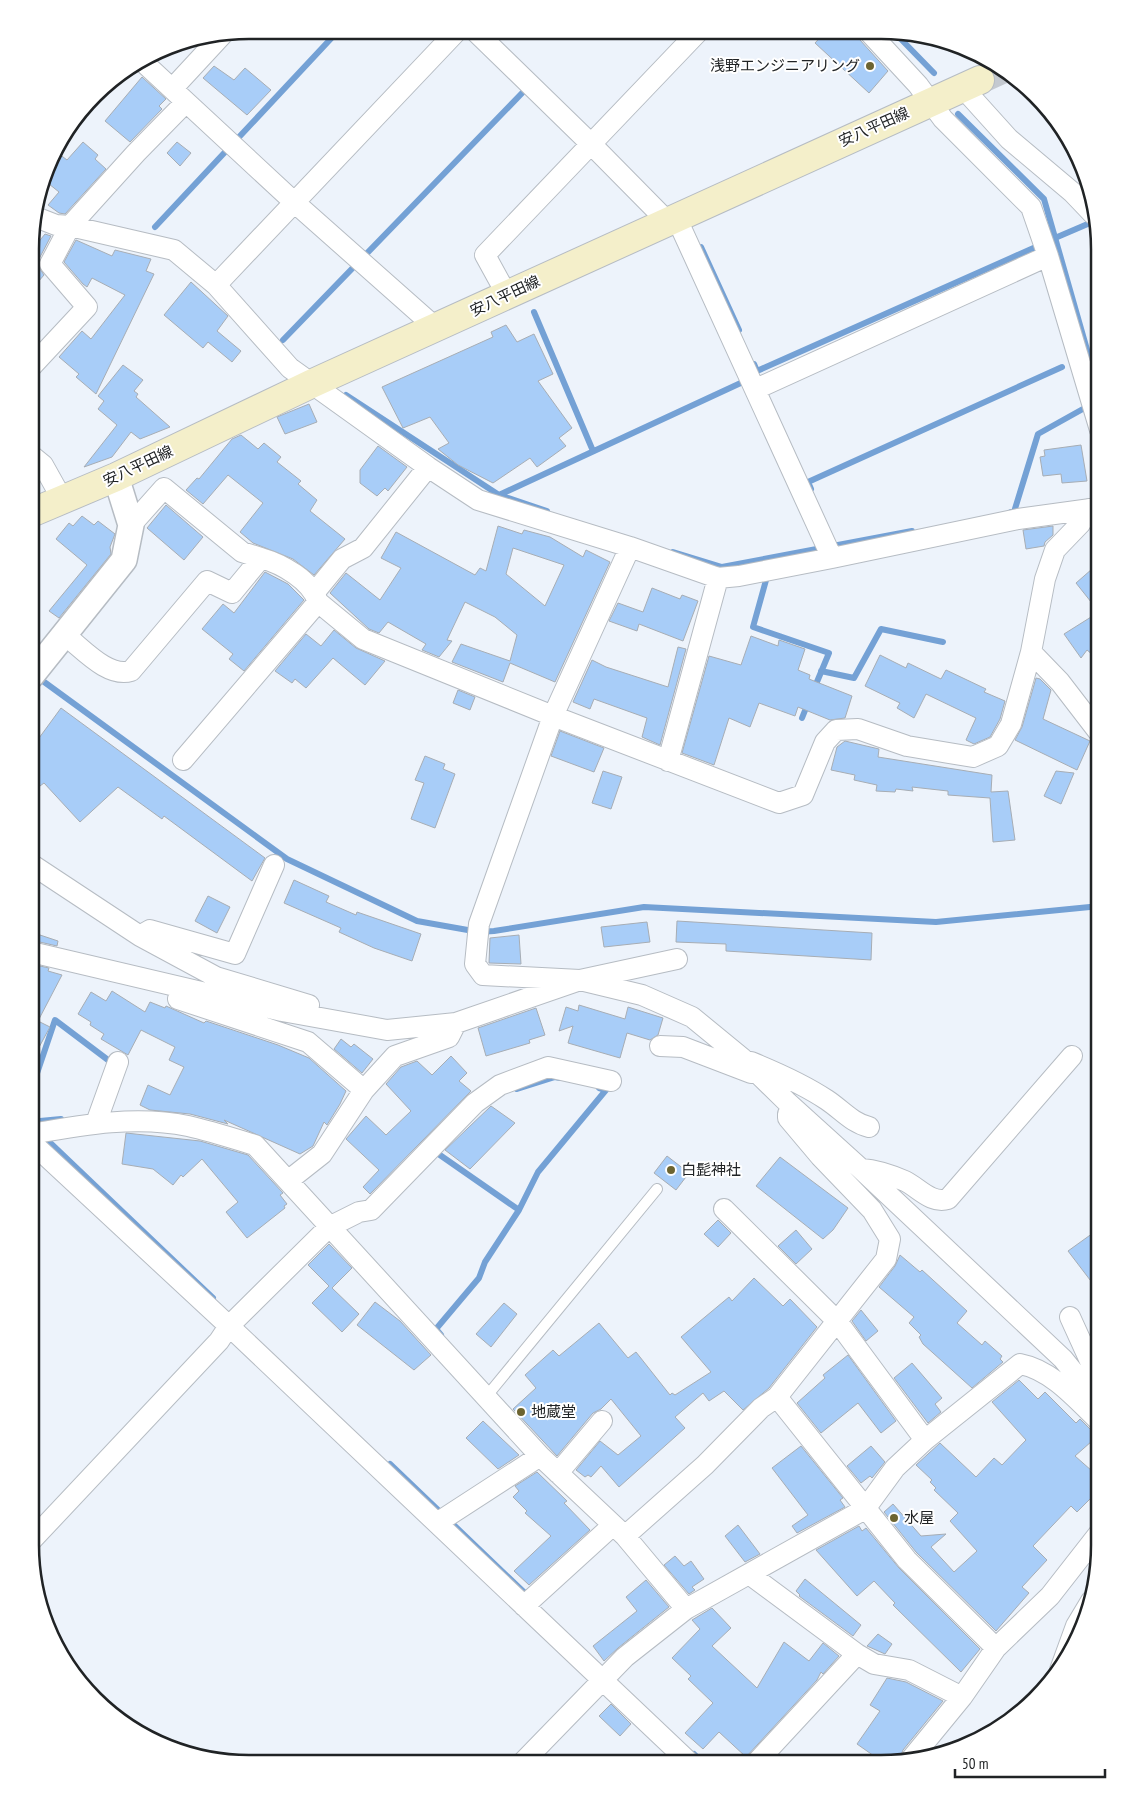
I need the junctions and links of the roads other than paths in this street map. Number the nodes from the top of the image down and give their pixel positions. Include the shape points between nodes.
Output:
1 (450, 39) edge
2 (482, 39) edge
3 (690, 39) edge
4 (875, 39) edge
5 (217, 42) edge
6 (146, 66) edge
7 (971, 84) joint
8 (179, 95) junction
9 (931, 102) junction
10 (591, 144) junction
11 (294, 202) junction
12 (1087, 208) edge
13 (41, 219) edge
14 (671, 219) junction
15 (70, 226) junction
16 (1048, 256) junction
17 (216, 284) junction
18 (507, 295) junction
19 (435, 327) junction
20 (39, 358) edge
21 (312, 384) junction
22 (756, 389) junction
23 (1091, 400) edge
24 (39, 461) edge
25 (428, 467) junction
26 (116, 476) junction
27 (62, 499) junction
28 (1091, 508) edge
29 (39, 509) edge
30 (1091, 511) edge
31 (132, 525) junction
32 (630, 547) junction
33 (261, 558) junction
34 (832, 558) junction
35 (718, 578) junction
36 (316, 597) junction
37 (66, 636) junction
38 (1031, 652) junction
39 (39, 667) edge
40 (553, 716) junction
41 (1091, 722) edge
42 (183, 760) dead end
43 (668, 761) junction
44 (274, 865) dead end
45 (39, 869) edge
46 (140, 936) junction
47 (39, 954) edge
48 (677, 959) dead end
49 (580, 980) junction
50 (157, 982) junction
51 (456, 1023) junction
52 (387, 1030) junction
53 (660, 1046) dead end
54 (1072, 1056) dead end
55 (742, 1058) junction
56 (118, 1062) dead end
57 (762, 1077) junction
58 (611, 1082) dead end
59 (364, 1090) junction
60 (787, 1102) junction
61 (96, 1123) junction
62 (869, 1127) dead end
63 (39, 1133) edge
64 (39, 1150) edge
65 (861, 1169) junction
66 (289, 1180) junction
67 (657, 1189) dead end
68 (724, 1209) dead end
69 (329, 1227) junction
70 (1070, 1317) dead end
71 (836, 1321) junction
72 (229, 1326) junction
73 (1091, 1363) edge
74 (1091, 1393) edge
75 (486, 1397) junction
76 (777, 1397) junction
77 (1091, 1413) edge
78 (602, 1421) dead end
79 (926, 1440) junction
80 (540, 1456) junction
81 (558, 1472) junction
82 (865, 1509) junction
83 (437, 1524) junction
84 (619, 1530) junction
85 (39, 1532) edge
86 (1091, 1544) edge
87 (748, 1574) junction
88 (524, 1606) junction
89 (686, 1609) junction
90 (996, 1648) junction
91 (857, 1654) junction
92 (601, 1680) junction
93 (962, 1697) junction
94 (917, 1752) edge
95 (530, 1755) edge
96 (680, 1755) edge
97 (763, 1755) edge

1 - 11 street
2 - 10 street
3 - 10 street
4 - 9 street
5 - 8 street
6 - 8 street
7 - 9 main road, 安八平田線
7 - 12 street via 1009,139
8 - 11 street
8 - 15 street via 136,153
9 - 14 main road, 安八平田線
9 - 16 street via 943,119 1031,207
10 - 14 street
10 - 18 street via 486,255
11 - 17 street
11 - 19 street
13 - 15 street
14 - 18 main road, 安八平田線
14 - 22 street
15 - 17 street via 174,250
15 - 20 street via 50,264 87,307
16 - 22 street
16 - 23 street
17 - 21 street via 290,368
18 - 19 main road, 安八平田線
19 - 21 main road, 安八平田線
21 - 25 street
21 - 26 main road, 安八平田線
22 - 34 street
24 - 27 street
25 - 32 street via 478,500
25 - 36 street via 363,548 342,559
26 - 27 main road, 安八平田線
26 - 31 street
27 - 29 main road, 安八平田線
28 - 34 street via 1018,519
30 - 38 street via 1055,550 1044,579
31 - 33 street via 164,488 242,552
31 - 37 street via 124,560
32 - 35 street
32 - 40 street
33 - 36 street via 280,563
33 - 37 street via 232,593 207,581 132,671 123,674 110,670
34 - 35 street
35 - 43 street
36 - 40 street via 363,639
36 - 42 street
37 - 39 street
38 - 41 street via 1060,682
38 - 43 street via 1011,724 998,746 973,757 907,746 858,729 836,730 825,742 803,795 779,803
40 - 43 street
40 - 49 street via 479,924 475,964 483,975
44 - 46 street via 235,954 150,930
45 - 46 street
46 - 52 street via 216,977
47 - 50 street
48 - 49 street
49 - 51 street
49 - 55 street via 642,995 692,1017
50 - 52 street via 282,1011
50 - 59 street via 176,998 308,1042
51 - 52 street
51 - 59 street via 449,1037 395,1056
53 - 57 street via 683,1046
54 - 65 street via 948,1199 934,1200 905,1182 876,1170
55 - 57 street
55 - 62 street via 785,1076 828,1100 858,1124
56 - 61 street
57 - 60 street
58 - 69 street via 548,1067 500,1085 475,1102 371,1210 358,1212
59 - 66 street via 322,1154
60 - 65 street
60 - 71 street via 788,1118 872,1210 890,1239 886,1259
61 - 63 street
61 - 66 street via 155,1122 187,1126 254,1145
64 - 72 street
65 - 74 street via 1063,1359
66 - 69 street
67 - 75 lane
68 - 71 street
69 - 72 street
69 - 75 street
70 - 73 street
71 - 76 street
71 - 79 street
72 - 83 street
72 - 85 street via 219,1341
75 - 80 street
76 - 82 street
76 - 84 street via 761,1408 705,1465
77 - 79 street via 1035,1367 1020,1364
78 - 81 street
79 - 82 street via 895,1468
80 - 81 street
80 - 83 street
81 - 84 street
82 - 87 street
82 - 90 street via 907,1560
83 - 88 street
84 - 88 street
84 - 89 street
86 - 90 street via 1050,1596
87 - 89 street
87 - 91 street
88 - 92 street
89 - 92 street
90 - 93 street
91 - 93 street via 874,1664 909,1670
91 - 97 street
92 - 95 street
92 - 96 street
93 - 94 street

